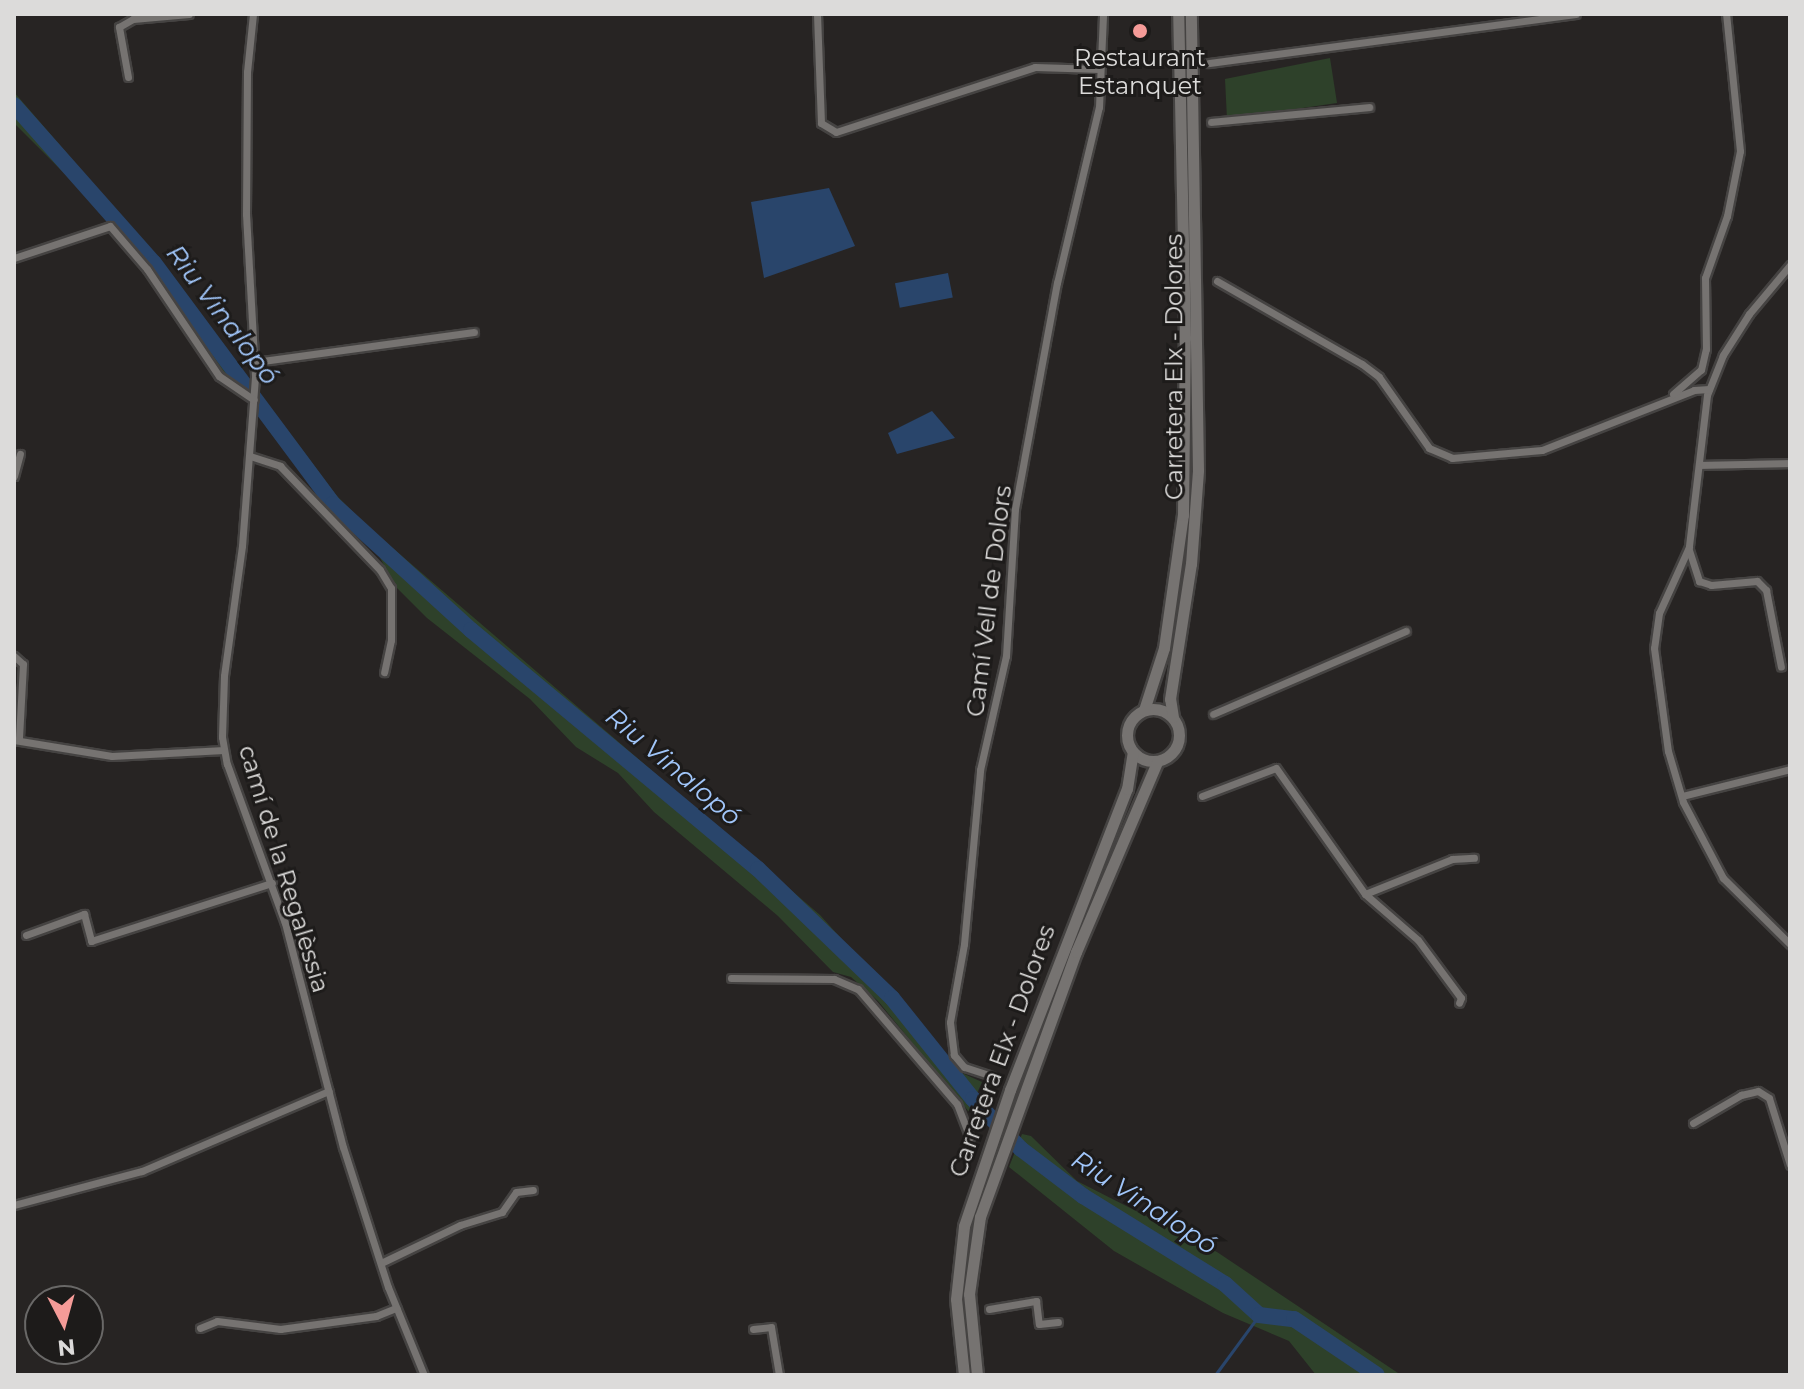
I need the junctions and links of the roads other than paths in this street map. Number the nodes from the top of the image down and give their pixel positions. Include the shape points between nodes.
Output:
1 (189, 14) edge
2 (253, 14) edge
3 (817, 14) edge
4 (1103, 14) edge
5 (1178, 14) edge
6 (1191, 14) edge
7 (1576, 14) edge
8 (1726, 14) edge
9 (1209, 63) dead end
10 (1099, 69) junction
11 (128, 77) dead end
12 (1369, 107) dead end
13 (1211, 122) dead end
14 (14, 258) edge
15 (1790, 265) edge
16 (1217, 281) dead end
17 (474, 332) dead end
18 (255, 365) junction
19 (1709, 389) junction
20 (254, 403) junction
21 (1658, 405) junction
22 (20, 454) dead end
23 (250, 456) junction
24 (1790, 463) edge
25 (1700, 465) junction
26 (14, 476) edge
27 (1689, 547) junction
28 (1406, 631) dead end
29 (14, 656) edge
30 (1781, 667) dead end
31 (384, 672) dead end
32 (1144, 710) junction
33 (1213, 714) dead end
34 (1173, 717) junction
35 (16, 739) edge
36 (224, 750) junction
37 (1133, 752) junction
38 (1157, 762) junction
39 (1790, 769) edge
40 (1202, 796) dead end
41 (1682, 796) junction
42 (1474, 858) dead end
43 (272, 883) junction
44 (1365, 894) junction
45 (26, 935) dead end
46 (1790, 944) edge
47 (731, 978) dead end
48 (1459, 1003) dead end
49 (992, 1076) dead end
50 (329, 1091) junction
51 (1693, 1123) dead end
52 (970, 1138) dead end
53 (1790, 1165) edge
54 (533, 1190) dead end
55 (14, 1205) edge
56 (381, 1263) junction
57 (396, 1308) junction
58 (989, 1309) dead end
59 (1058, 1322) dead end
60 (200, 1328) dead end
61 (753, 1329) dead end
62 (424, 1375) edge
63 (779, 1375) edge
64 (964, 1375) edge
65 (977, 1375) edge

1 - 11 street via 133,19 119,27
2 - 18 street, camí de la Regalèssia via 246,214
3 - 10 street via 821,123 836,132 1035,67
4 - 10 street, Camí Vell de Dolors
5 - 32 main road, Carretera Elx - Dolores via 1183,515 1164,648
6 - 34 main road, Carretera Elx - Dolores via 1198,470 1191,564 1170,699
7 - 9 street
8 - 21 street via 1740,151 1727,216 1705,278 1706,349 1701,370
10 - 49 street, Camí Vell de Dolors via 1099,107 1069,225 1015,509 1006,656 980,770 964,944 950,1022 954,1055 964,1067
12 - 13 street
14 - 20 street via 110,226 147,269 219,376
15 - 19 street via 1749,314
16 - 21 street via 1362,364 1379,377 1429,448 1452,458 1542,450
17 - 18 street
18 - 20 street, camí de la Regalèssia
19 - 21 street
19 - 25 street
20 - 23 street, camí de la Regalèssia
22 - 26 street
23 - 31 street via 280,466 380,570 391,588 391,640
23 - 36 street, camí de la Regalèssia via 222,698
24 - 25 street
25 - 27 street
27 - 30 street via 1699,581 1757,581 1766,590
27 - 41 street via 1659,613 1654,648 1668,751
28 - 33 street
29 - 35 street via 23,664
32 - 34 main road
32 - 37 main road via 1128,727
34 - 38 main road via 1179,742
35 - 36 street via 112,756
36 - 43 street, camí de la Regalèssia
37 - 38 main road
37 - 64 main road, Carretera Elx - Dolores via 1127,789 981,1167 956,1275
38 - 65 main road, Carretera Elx - Dolores via 980,1217 970,1274
39 - 41 street
40 - 44 street via 1276,768
41 - 46 street via 1723,878
42 - 44 street via 1452,859
43 - 45 street via 91,941 84,914
43 - 50 street, camí de la Regalèssia
44 - 48 street via 1418,940 1461,998
47 - 52 street via 834,979 858,989 957,1104
50 - 55 street via 142,1171
50 - 56 street, camí de la Regalèssia
51 - 53 street via 1758,1091 1769,1098
54 - 56 street via 516,1192 502,1212 460,1225
56 - 57 street, camí de la Regalèssia
57 - 60 street via 376,1316 280,1329 217,1321
57 - 62 street, camí de la Regalèssia
58 - 59 street via 1036,1301 1039,1324
61 - 63 street via 771,1327

